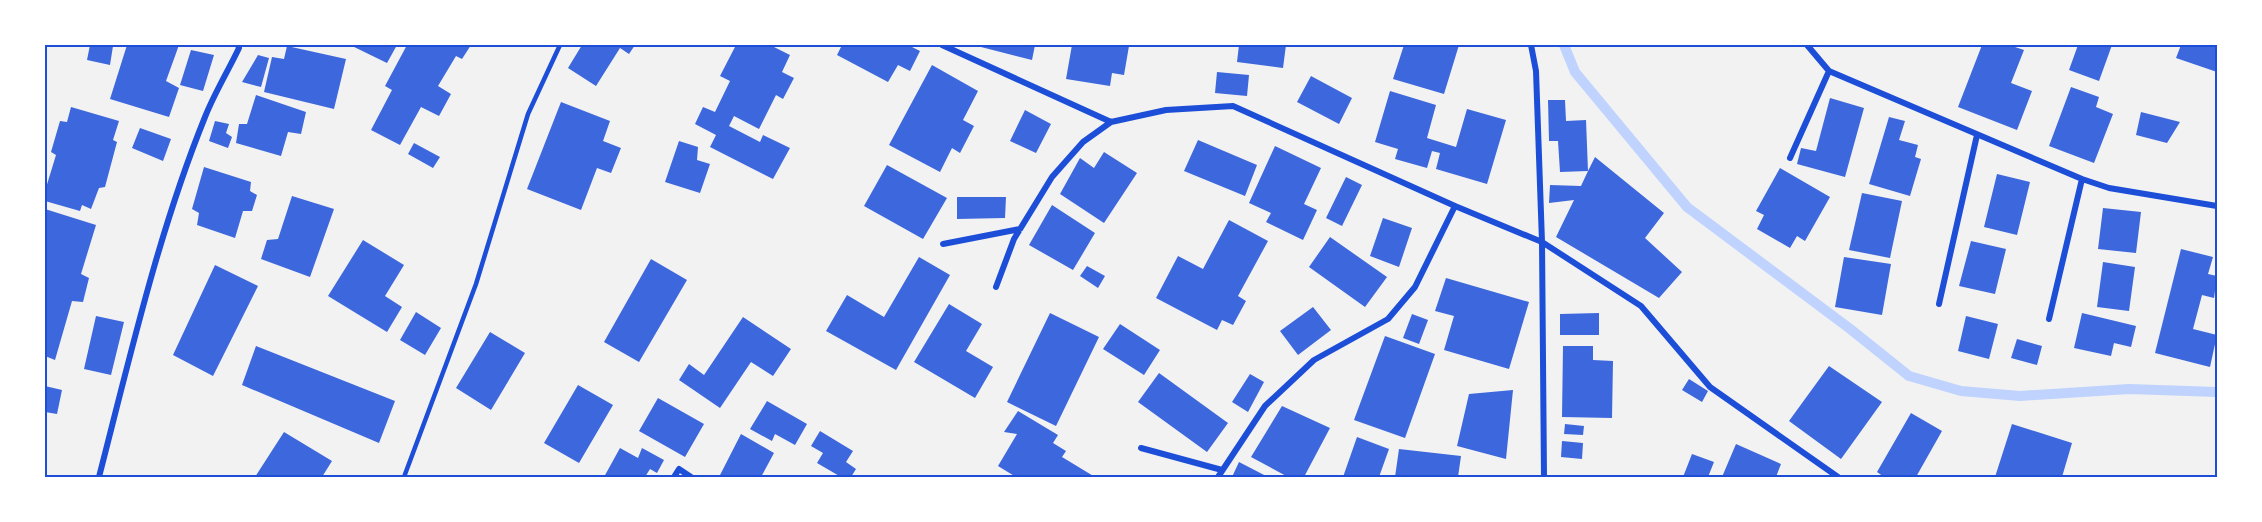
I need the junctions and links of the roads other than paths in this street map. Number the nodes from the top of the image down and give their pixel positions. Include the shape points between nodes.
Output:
1 (238, 45) edge
2 (560, 45) edge
3 (942, 45) edge
4 (1531, 45) edge
5 (1807, 45) edge
6 (1829, 70) junction
7 (1111, 122) junction
8 (1977, 135) junction
9 (1790, 158) dead end
10 (2082, 179) junction
11 (1455, 206) junction
12 (2217, 206) edge
13 (1020, 230) junction
14 (1542, 242) junction
15 (943, 244) dead end
16 (996, 287) dead end
17 (1939, 304) dead end
18 (2049, 319) dead end
19 (1141, 448) dead end
20 (1222, 470) junction
21 (99, 477) edge
22 (404, 477) edge
23 (674, 477) edge
24 (691, 477) edge
25 (1218, 477) edge
26 (1544, 477) edge
27 (1838, 477) edge

1 - 21 street via 205,116 177,193
2 - 22 lane via 528,114 476,284
3 - 7 street
4 - 14 street via 1536,70
5 - 6 street
6 - 8 street
6 - 9 street
7 - 11 street via 1166,110 1233,106
7 - 13 street via 1083,142 1052,177
8 - 10 street
8 - 17 street
10 - 12 street via 2109,188
10 - 18 street
11 - 14 street
11 - 20 street via 1415,287 1388,319 1314,360 1265,406
13 - 15 street
13 - 16 street
14 - 26 street
14 - 27 street via 1641,306 1710,387
19 - 20 street
20 - 25 street
23 - 24 street via 679,469

